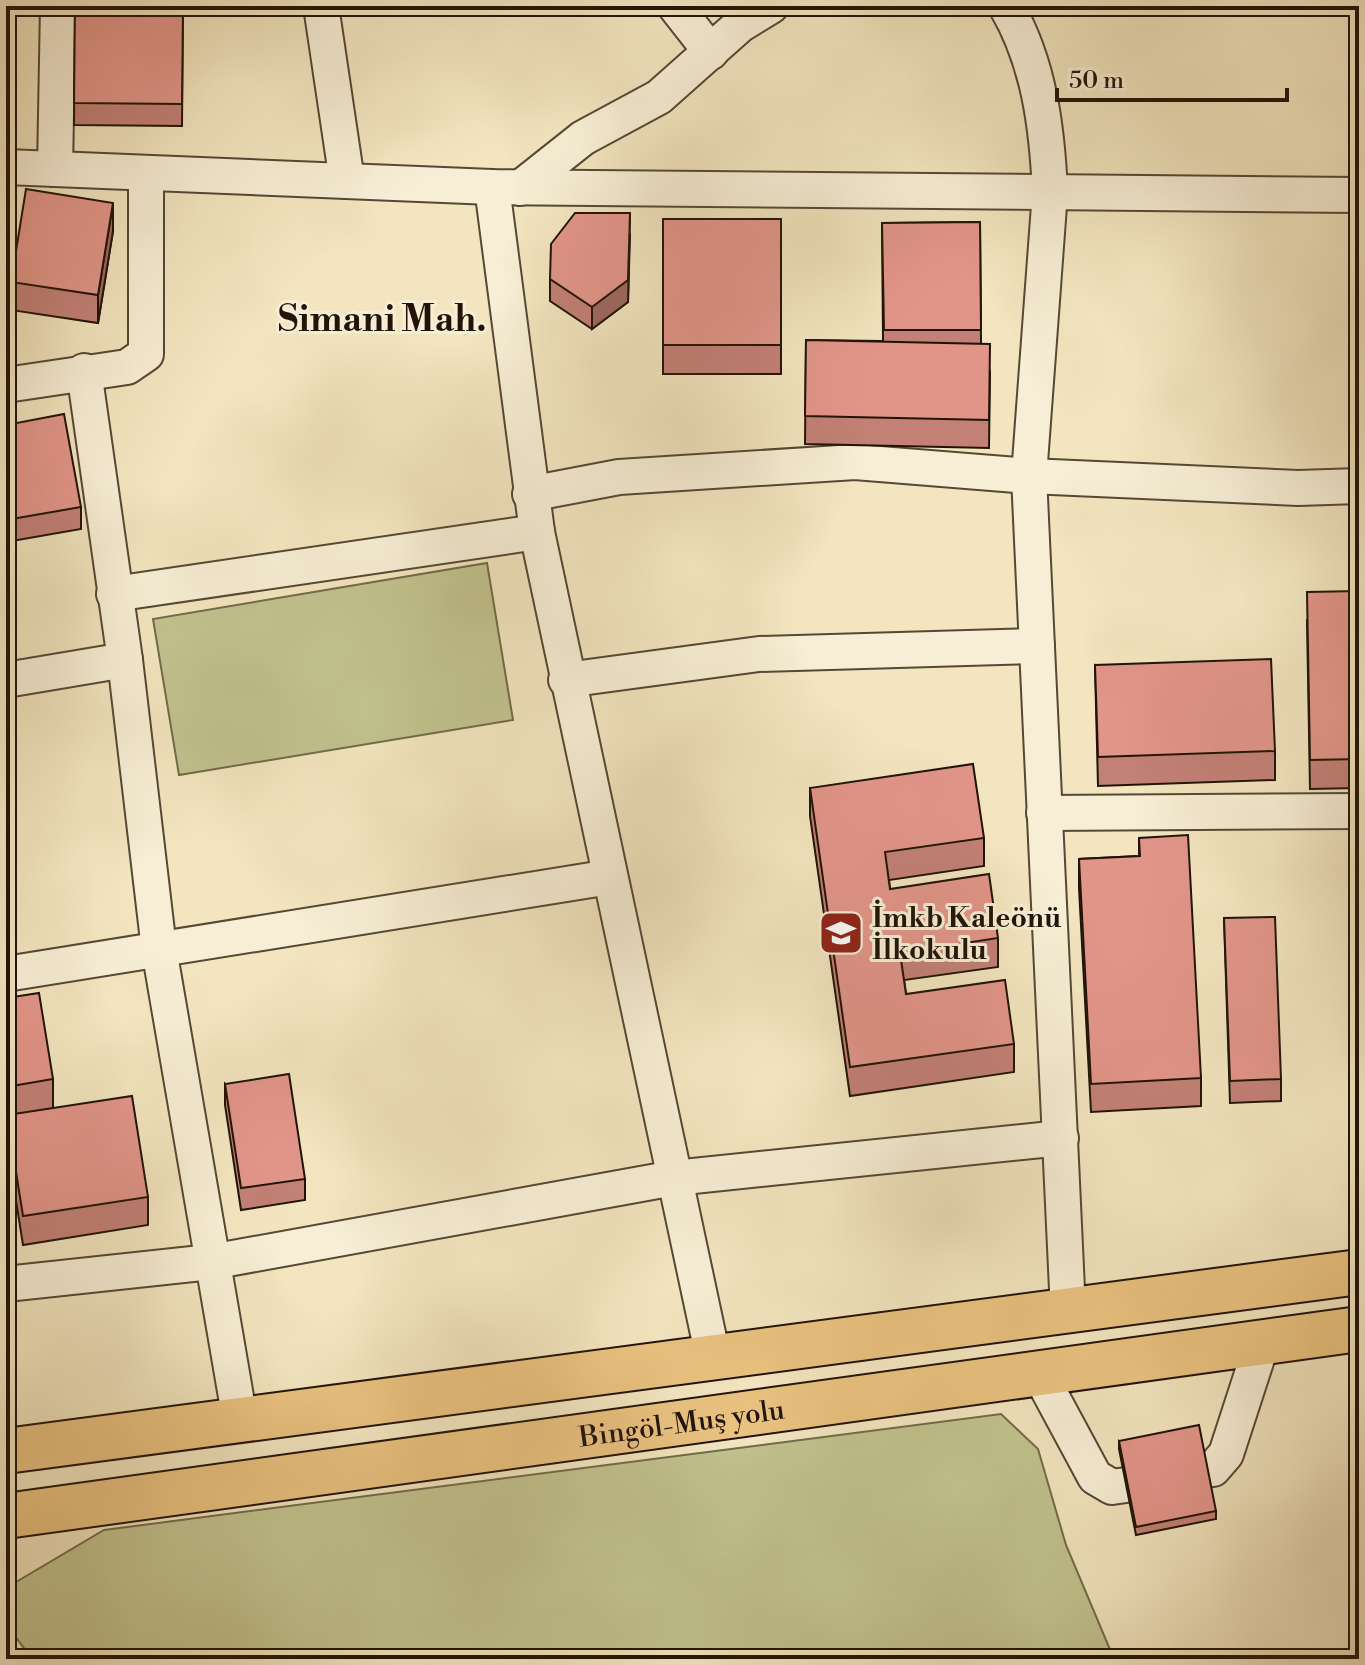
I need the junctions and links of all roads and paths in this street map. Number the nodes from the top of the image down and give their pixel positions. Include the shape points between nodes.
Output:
1 (58, 6) edge
2 (321, 6) edge
3 (675, 6) edge
4 (771, 6) edge
5 (1006, 6) edge
6 (711, 52) junction
7 (6, 167) edge
8 (55, 169) junction
9 (146, 173) junction
10 (347, 181) junction
11 (506, 188) junction
12 (1050, 192) junction
13 (1359, 195) edge
14 (84, 371) junction
15 (6, 385) edge
16 (1029, 476) junction
17 (1359, 486) edge
18 (530, 494) junction
19 (537, 532) junction
20 (114, 594) junction
21 (1037, 646) junction
22 (125, 660) junction
23 (6, 680) edge
24 (566, 680) junction
25 (1359, 811) edge
26 (1044, 813) junction
27 (610, 877) junction
28 (159, 949) junction
29 (6, 974) edge
30 (1061, 1138) junction
31 (674, 1178) junction
32 (211, 1262) junction
33 (1359, 1272) edge
34 (6, 1284) edge
35 (1068, 1311) junction
36 (1359, 1329) edge
37 (1262, 1343) junction
38 (713, 1357) junction
39 (1039, 1373) junction
40 (240, 1420) junction
41 (6, 1451) edge
42 (1206, 1470) edge
43 (1126, 1485) edge
44 (6, 1516) edge

1 - 8 street
2 - 10 street
3 - 6 street
4 - 6 street
5 - 12 street via 1025,38 1040,98
6 - 11 street via 659,97
7 - 8 street
8 - 9 street
9 - 10 street
9 - 14 street via 146,354 127,367
10 - 11 street
11 - 12 street
11 - 18 street
12 - 13 street
12 - 16 street
14 - 15 street
14 - 20 street
16 - 17 street
16 - 18 street via 855,462 619,477
16 - 21 street
18 - 19 street
19 - 20 street
19 - 24 street
20 - 22 street
21 - 24 street via 759,654
21 - 26 street
22 - 23 street
22 - 28 street
24 - 27 street
25 - 26 street
26 - 30 street
27 - 28 street
27 - 31 street
28 - 29 street
28 - 32 street
30 - 31 street
30 - 35 street
31 - 32 street
31 - 38 street
32 - 34 street
32 - 40 street
33 - 35 highway
35 - 38 highway
36 - 37 highway, Bingöl-Muş yolu
37 - 39 highway, Bingöl-Muş yolu
37 - 42 street via 1226,1454
38 - 40 highway
39 - 43 street via 1095,1477 1112,1487
39 - 44 highway, Bingöl-Muş yolu
40 - 41 highway

